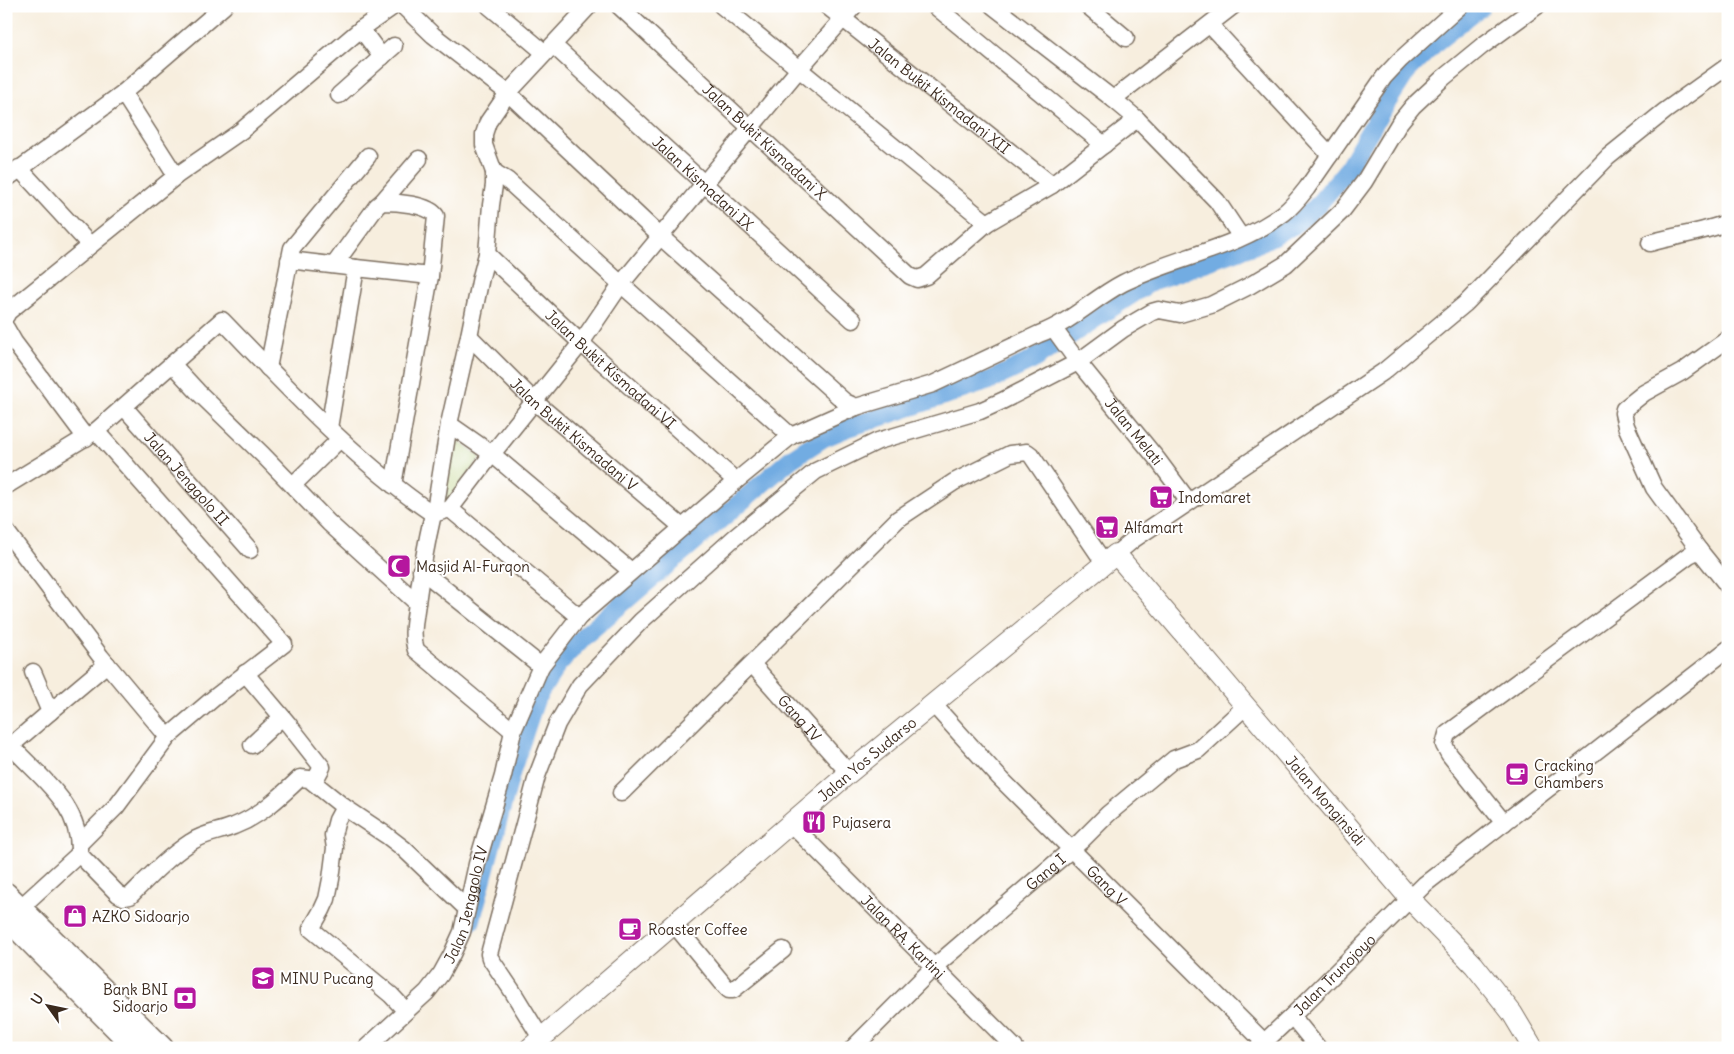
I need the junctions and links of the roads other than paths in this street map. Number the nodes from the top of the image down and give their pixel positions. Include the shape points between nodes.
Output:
1 (224, 6) edge
2 (394, 6) edge
3 (402, 6) edge
4 (489, 6) edge
5 (619, 6) edge
6 (722, 6) edge
7 (826, 6) edge
8 (854, 6) edge
9 (935, 6) edge
10 (993, 6) edge
11 (1088, 6) edge
12 (1233, 6) edge
13 (1460, 6) edge
14 (1537, 6) edge
15 (581, 9) edge
16 (842, 20) junction
17 (1210, 24) junction
18 (361, 29) junction
19 (1126, 38) dead end
20 (549, 49) junction
21 (1728, 66) edge
22 (799, 69) junction
23 (123, 93) junction
24 (508, 94) junction
25 (339, 95) dead end
26 (1113, 99) junction
27 (1137, 119) junction
28 (751, 127) junction
29 (1104, 145) junction
30 (1330, 155) junction
31 (368, 156) dead end
32 (419, 160) dead end
33 (19, 168) junction
34 (494, 172) junction
35 (176, 176) junction
36 (6, 179) edge
37 (704, 184) junction
38 (1052, 185) junction
39 (382, 202) junction
40 (1728, 222) edge
41 (987, 223) junction
42 (661, 237) junction
43 (1242, 237) junction
44 (1650, 243) dead end
45 (90, 246) junction
46 (488, 254) junction
47 (289, 260) junction
48 (334, 265) junction
49 (356, 268) junction
50 (430, 276) junction
51 (621, 284) junction
52 (6, 316) edge
53 (853, 320) dead end
54 (1057, 333) junction
55 (469, 336) junction
56 (9, 339) edge
57 (1728, 339) edge
58 (581, 343) junction
59 (1076, 359) junction
60 (172, 364) junction
61 (268, 368) junction
62 (534, 401) junction
63 (124, 407) junction
64 (856, 407) junction
65 (449, 424) junction
66 (335, 433) junction
67 (91, 435) junction
68 (791, 436) junction
69 (492, 454) junction
70 (736, 481) junction
71 (292, 485) junction
72 (393, 485) junction
73 (6, 486) edge
74 (1189, 502) junction
75 (450, 509) junction
76 (433, 514) junction
77 (682, 527) junction
78 (6, 531) edge
79 (250, 550) dead end
80 (1699, 550) junction
81 (1110, 559) junction
82 (421, 570) junction
83 (631, 571) junction
84 (1728, 586) edge
85 (417, 603) junction
86 (580, 617) junction
87 (1728, 649) edge
88 (107, 664) junction
89 (752, 664) junction
90 (541, 666) junction
91 (33, 672) dead end
92 (245, 673) junction
93 (933, 704) junction
94 (1246, 706) junction
95 (50, 712) junction
96 (282, 717) junction
97 (513, 731) junction
98 (168, 737) junction
99 (252, 745) dead end
100 (849, 773) junction
101 (314, 782) junction
102 (621, 793) dead end
103 (344, 807) junction
104 (1504, 823) junction
105 (791, 824) junction
106 (79, 849) junction
107 (1071, 849) junction
108 (1410, 899) junction
109 (11, 907) edge
110 (467, 908) junction
111 (674, 924) junction
112 (783, 950) dead end
113 (934, 968) junction
114 (406, 1011) junction
115 (1292, 1016) junction
116 (535, 1043) edge
117 (1261, 1045) edge
118 (136, 1048) edge
119 (162, 1048) edge
120 (366, 1048) edge
121 (853, 1048) edge
122 (1015, 1048) edge
123 (1318, 1048) edge
124 (1533, 1048) edge

1 - 23 street
2 - 18 street
3 - 24 street via 433,35
4 - 20 street, Jalan Kismadani IX
5 - 28 street, Jalan Bukit Kismadani X
6 - 22 street
7 - 16 street, Jalan Bukit Kismadani XII
8 - 16 street
9 - 29 street
10 - 26 street
11 - 19 street
12 - 17 street
13 - 30 street, Jalan Jenggolo IV via 1384,77
14 - 59 street via 1442,78 1412,106 1342,211 1286,264 1249,286 1188,313 1152,312
15 - 20 street
16 - 22 street
16 - 38 street, Jalan Bukit Kismadani XII
17 - 26 street
17 - 30 street
18 - 25 street via 388,51
18 - 35 street via 240,131
20 - 24 street
20 - 37 street, Jalan Kismadani IX
21 - 74 street via 1608,157 1466,303 1383,372
22 - 28 street
22 - 41 street
23 - 33 street
23 - 35 street
24 - 34 street via 488,122 484,134 484,144
24 - 42 street
26 - 27 street
27 - 29 street
27 - 43 street via 1218,201
28 - 37 street
28 - 41 street, Jalan Bukit Kismadani X via 916,279 926,276
29 - 38 street
30 - 43 street, Jalan Jenggolo IV via 1293,205
31 - 47 street via 295,242
32 - 39 street
33 - 36 street
33 - 45 street
34 - 46 street
34 - 51 street via 507,180
35 - 45 street
37 - 42 street
37 - 53 street, Jalan Kismadani IX
38 - 41 street
39 - 48 street
39 - 50 street via 431,210 436,216
40 - 44 street via 1710,230
42 - 51 street
42 - 64 street via 845,402
43 - 54 street, Jalan Jenggolo IV via 1137,276 1103,295
45 - 52 street
46 - 55 street
46 - 58 street, Jalan Bukit Kismadani VI
47 - 48 street
47 - 61 street
48 - 49 street
49 - 50 street
49 - 66 street
50 - 72 street
51 - 58 street
51 - 68 street
54 - 59 street, Jalan Melati
54 - 64 street, Jalan Jenggolo IV via 1039,334 933,384
55 - 62 street, Jalan Bukit Kismadani V
55 - 65 street
56 - 67 street
57 - 80 street via 1682,372 1644,392 1622,413 1654,488
58 - 62 street
58 - 70 street, Jalan Bukit Kismadani VI
59 - 74 street, Jalan Melati
59 - 116 street via 1026,390 980,411 878,441 816,471 641,620 580,685 557,724 537,776 489,954 511,989
60 - 61 street via 222,320
60 - 63 street
60 - 71 street
61 - 66 street
62 - 69 street
62 - 77 street, Jalan Bukit Kismadani V
63 - 67 street
63 - 79 street, Jalan Jenggolo II
64 - 68 street, Jalan Jenggolo IV
65 - 69 street
65 - 76 street
66 - 71 street
66 - 72 street
67 - 73 street
67 - 92 street via 284,644
68 - 70 street, Jalan Jenggolo IV
69 - 75 street
69 - 83 street
70 - 77 street, Jalan Jenggolo IV
71 - 85 street
72 - 76 street
74 - 81 street
75 - 76 street
75 - 86 street
76 - 82 street
77 - 83 street, Jalan Jenggolo IV
78 - 88 street
80 - 84 street
80 - 104 street via 1447,734 1444,745 1449,754
81 - 89 street via 1031,455 1027,452 1010,454 954,482 898,519
81 - 93 main road, Jalan Yos Sudarso
81 - 94 main road, Jalan Monginsidi
82 - 85 street
82 - 90 street
83 - 86 street, Jalan Jenggolo IV
85 - 97 street via 413,627 416,650
86 - 90 street, Jalan Jenggolo IV
87 - 104 street, Jalan Trunojoyo
88 - 95 street
88 - 98 street
89 - 100 street, Gang IV
89 - 102 street
90 - 97 street, Jalan Jenggolo IV
91 - 95 street
92 - 96 street
92 - 98 street
93 - 100 main road, Jalan Yos Sudarso
93 - 107 street, Gang V via 998,776
94 - 107 street, Gang I via 1198,750 1174,759
94 - 108 main road, Jalan Monginsidi
95 - 106 street via 13,746 65,802 72,815
96 - 99 street
96 - 101 street via 322,767
97 - 110 street, Jalan Jenggolo IV
98 - 106 street via 116,807
100 - 105 main road, Jalan Yos Sudarso
101 - 103 street
101 - 106 street via 300,778 258,814 192,840 130,896 118,894
103 - 110 street via 403,848
103 - 114 street via 336,820 333,835 335,848 327,899 309,932 391,995
104 - 108 street, Jalan Trunojoyo
105 - 111 main road, Jalan Yos Sudarso
105 - 113 street, Jalan RA. Kartini
106 - 109 street
107 - 113 street, Gang I
107 - 117 street, Gang V
108 - 115 street, Jalan Trunojoyo
108 - 124 main road, Jalan Monginsidi via 1474,965 1512,1013
109 - 118 highway
109 - 119 highway
110 - 114 street, Jalan Jenggolo IV via 460,939 441,974
111 - 112 street via 729,990
111 - 116 main road, Jalan Yos Sudarso
113 - 121 street, Gang I
113 - 122 street, Jalan RA. Kartini
114 - 120 street, Jalan Jenggolo IV
115 - 117 street, Jalan Trunojoyo
115 - 123 street

